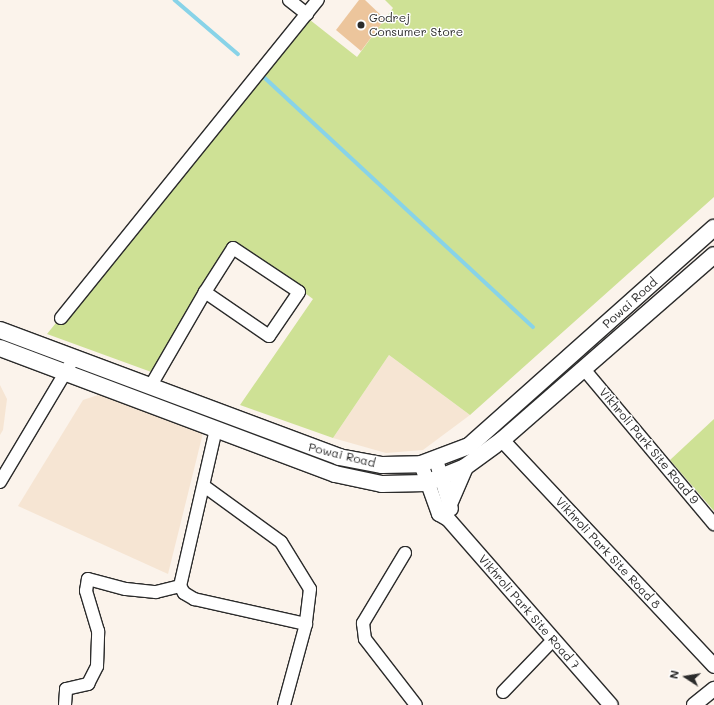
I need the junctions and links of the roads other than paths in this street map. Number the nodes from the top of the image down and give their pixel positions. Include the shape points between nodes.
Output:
1 (289, 0) edge
2 (318, 0) edge
3 (307, 14) junction
4 (714, 228) edge
5 (714, 255) edge
6 (205, 292) junction
7 (61, 318) dead end
8 (0, 330) edge
9 (0, 348) edge
10 (74, 358) junction
11 (583, 368) junction
12 (65, 373) junction
13 (150, 387) junction
14 (216, 429) junction
15 (502, 440) junction
16 (429, 462) junction
17 (465, 467) junction
18 (441, 478) junction
19 (0, 482) edge
20 (426, 483) junction
21 (204, 486) junction
22 (448, 512) junction
23 (714, 524) edge
24 (405, 553) dead end
25 (180, 586) junction
26 (306, 624) junction
27 (553, 640) junction
28 (714, 666) edge
29 (714, 689) edge
30 (503, 692) dead end
31 (65, 705) edge
32 (284, 705) edge
33 (416, 705) edge
34 (611, 705) edge
35 (694, 705) edge

1 - 3 street
2 - 3 street
3 - 7 street
4 - 16 main road, Powai Road via 469,446
5 - 11 main road, Powai Road
6 - 6 street via 234,247 299,292 270,336
6 - 13 street
8 - 10 main road, Powai Road
9 - 12 main road, Powai Road
10 - 12 street
10 - 13 main road, Powai Road
11 - 15 main road, Powai Road
11 - 23 street, Vikhroli Park Site Road 9
12 - 14 main road, Powai Road
12 - 19 street
13 - 16 main road, Powai Road via 339,457 382,465
14 - 20 main road, Powai Road via 335,474 382,484
14 - 21 street
15 - 17 main road, Powai Road
15 - 28 street, Vikhroli Park Site Road 8
16 - 18 street, Vikhroli Park Site Road 7
16 - 20 street, Vikhroli Park Site Road 7
17 - 18 main road, Powai Road
17 - 22 main road
18 - 20 main road, Powai Road
18 - 22 street, Vikhroli Park Site Road 7
20 - 22 street, Vikhroli Park Site Road 7 via 439,514
21 - 25 street
21 - 26 street via 281,542 310,589
22 - 27 street, Vikhroli Park Site Road 7
24 - 33 street via 363,623 365,639
25 - 26 street via 184,593 194,599
25 - 31 street via 156,592 126,589 88,579 86,591 98,631 97,666 88,684 66,689
26 - 32 street
27 - 30 street
27 - 34 street, Vikhroli Park Site Road 7
29 - 35 street

